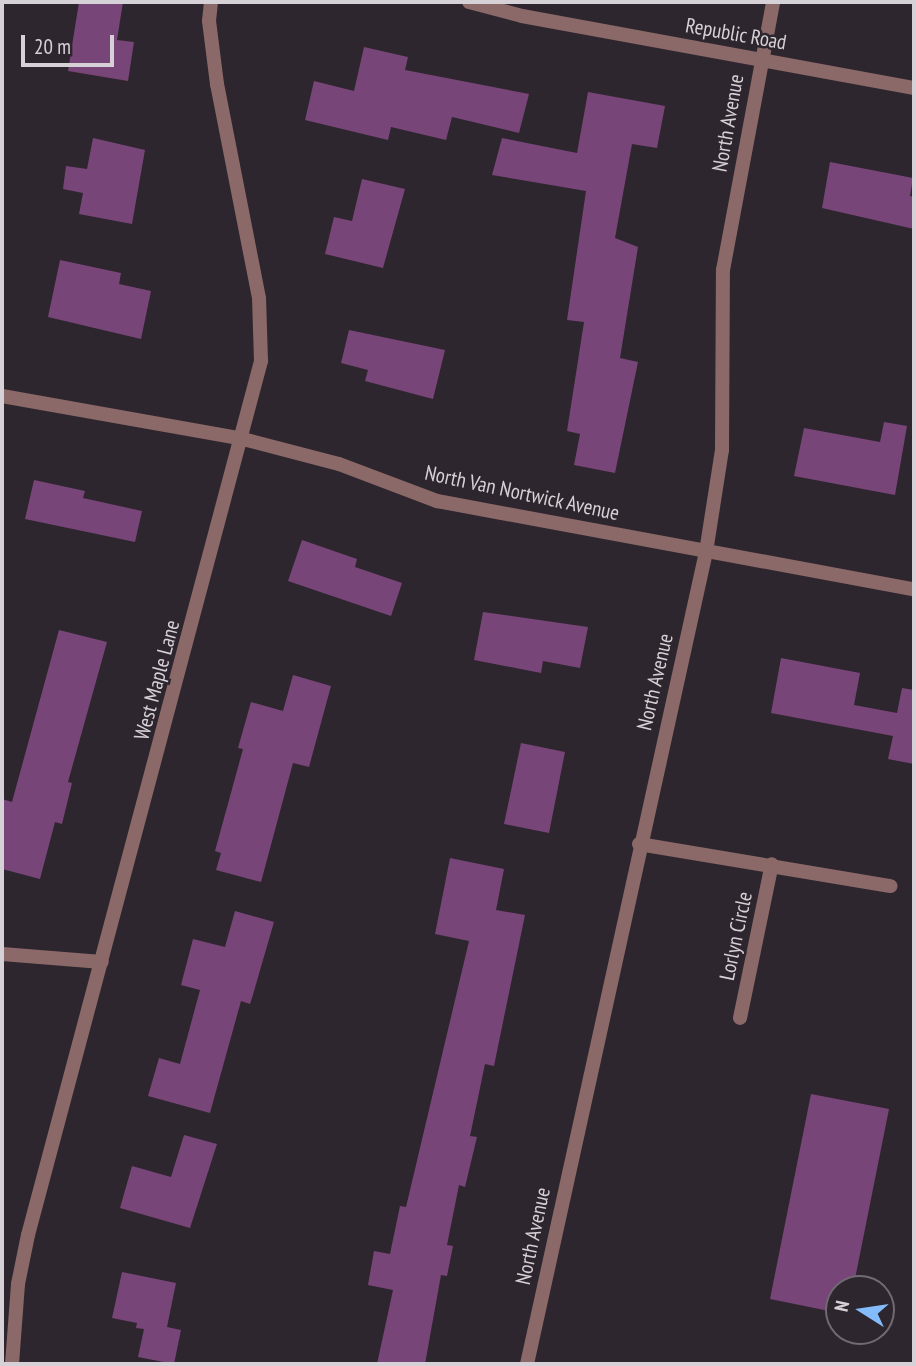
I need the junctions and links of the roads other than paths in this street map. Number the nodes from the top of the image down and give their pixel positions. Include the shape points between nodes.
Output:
1 (211, 2) edge
2 (469, 2) edge
3 (773, 2) edge
4 (761, 60) junction
5 (914, 88) edge
6 (2, 396) edge
7 (243, 439) junction
8 (706, 552) junction
9 (914, 589) edge
10 (639, 844) junction
11 (772, 864) junction
12 (891, 886) dead end
13 (2, 954) edge
14 (102, 962) junction
15 (740, 1018) dead end
16 (12, 1364) edge
17 (527, 1364) edge

1 - 7 street, West Maple Lane via 217,84 259,298 261,362
2 - 4 street, Republic Road
3 - 4 street, North Avenue
4 - 5 street, Republic Road
4 - 8 street, North Avenue via 723,270 722,450
6 - 7 street, North Van Nortwick Avenue
7 - 8 street, North Van Nortwick Avenue via 340,464 438,501
7 - 14 street, West Maple Lane
8 - 9 street, North Van Nortwick Avenue
8 - 10 street, North Avenue
10 - 11 street, Lorlyn Circle
10 - 17 street, North Avenue
11 - 12 street, Lorlyn Circle
11 - 15 street, Lorlyn Circle
13 - 14 street
14 - 16 street, West Maple Lane via 28,1235 18,1284

